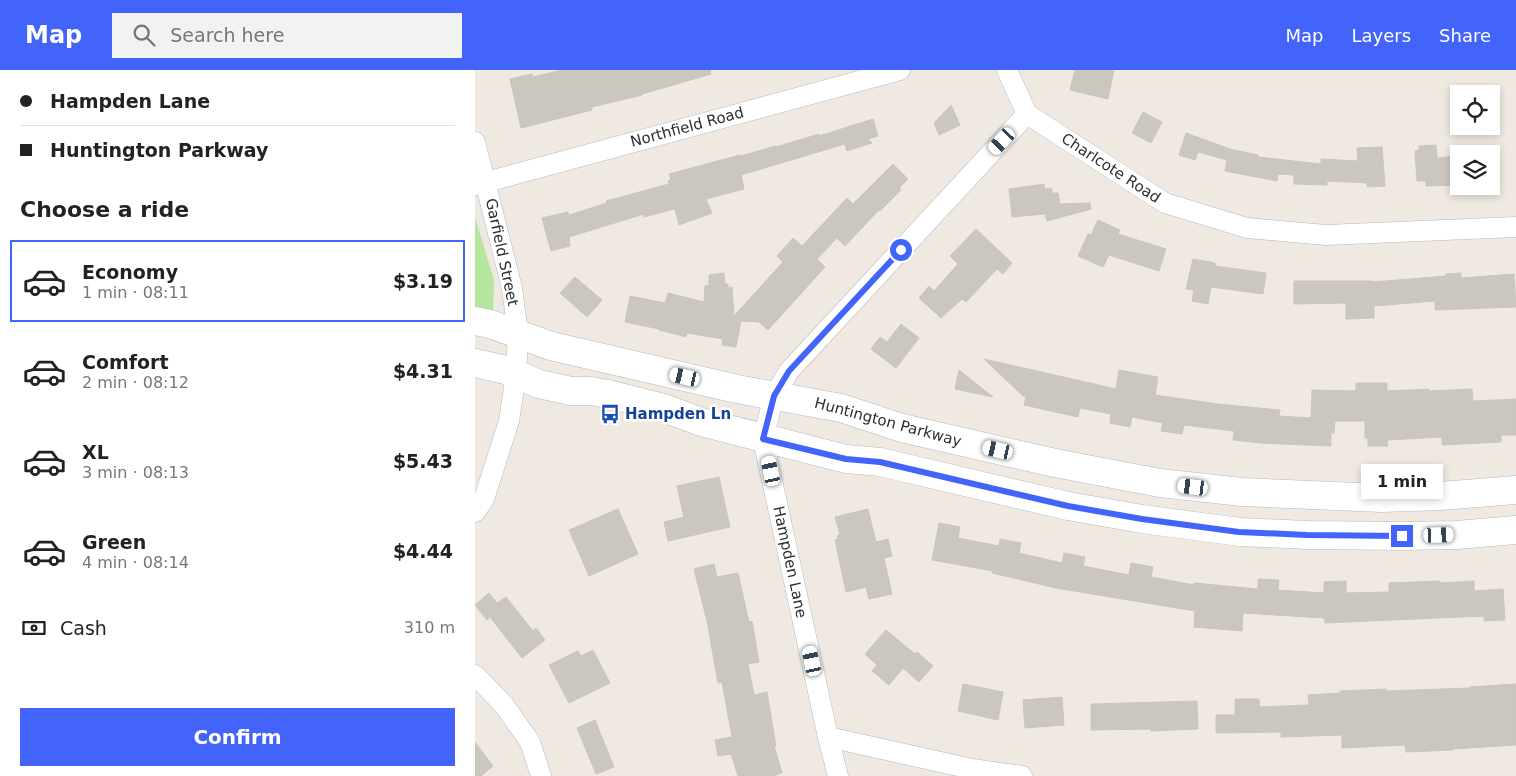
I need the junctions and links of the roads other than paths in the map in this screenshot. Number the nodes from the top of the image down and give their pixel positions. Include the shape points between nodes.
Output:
1 (899, 70) edge
2 (1007, 70) edge
3 (1027, 114) junction
4 (475, 142) edge
5 (481, 183) edge
6 (1516, 227) edge
7 (475, 320) edge
8 (518, 334) junction
9 (475, 363) edge
10 (516, 374) junction
11 (774, 396) junction
12 (763, 439) junction
13 (1516, 490) edge
14 (475, 512) edge
15 (1516, 530) edge
16 (475, 675) edge
17 (828, 738) junction
18 (541, 776) edge
19 (838, 776) edge
20 (1022, 776) edge

1 - 5 street, Northfield Road
2 - 3 street
3 - 6 street, Charlcote Road via 1165,203 1247,228 1325,235
3 - 11 street, Hampden Lane via 789,371
4 - 5 street, Garfield Street
5 - 8 street, Garfield Street via 512,288
7 - 8 street, Huntington Parkway
8 - 10 street, Garfield Street
8 - 11 street, Huntington Parkway via 551,346
9 - 10 street
10 - 12 street via 555,388 608,394 664,408
10 - 14 street, Garfield Street via 509,421 484,499
11 - 12 street, Hampden Lane
11 - 13 street, Huntington Parkway via 841,408 902,428 1055,463 1160,483 1241,492 1382,498
12 - 15 street via 846,459 894,464 1068,506 1239,532 1402,536
12 - 17 street, Hampden Lane
16 - 18 street via 505,705 530,742
17 - 19 street, Hampden Lane
17 - 20 street via 972,769

